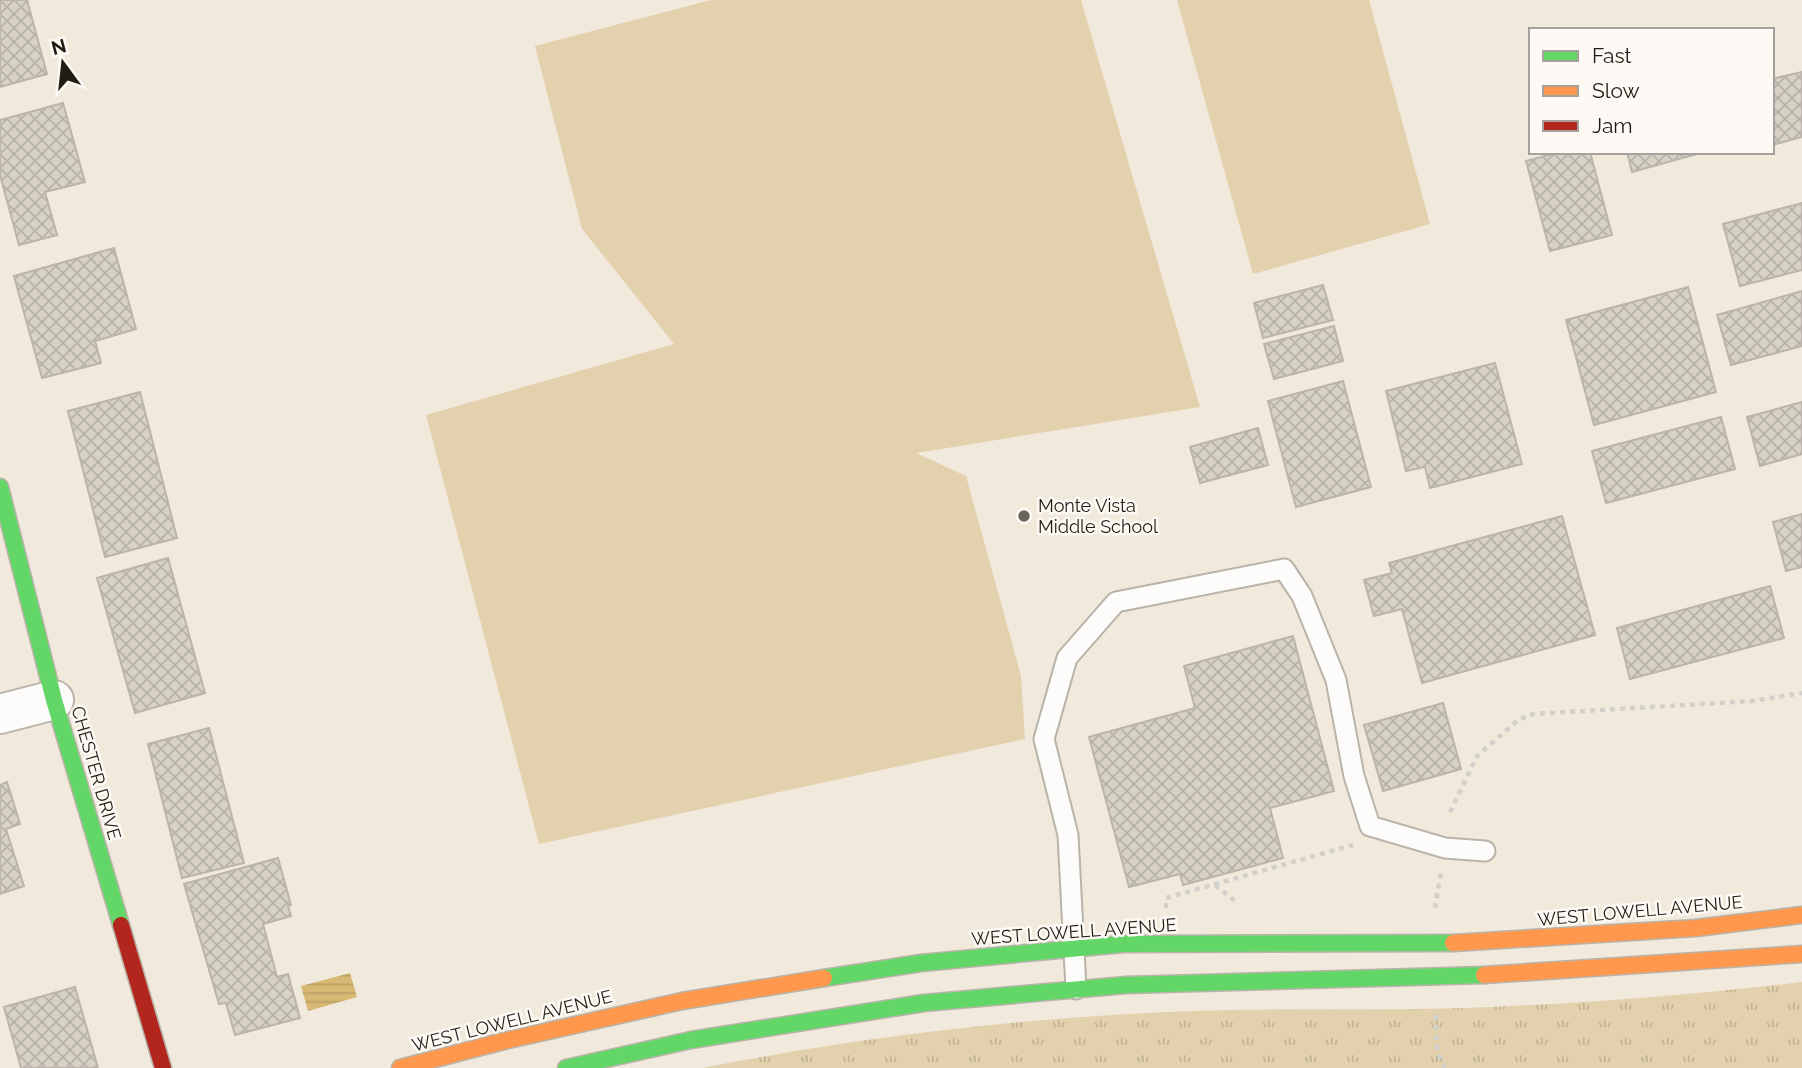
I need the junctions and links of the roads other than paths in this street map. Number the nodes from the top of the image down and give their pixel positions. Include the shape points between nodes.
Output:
1 (0, 487) edge
2 (54, 700) junction
3 (0, 714) edge
4 (1485, 850) dead end
5 (1802, 915) edge
6 (1075, 948) junction
7 (1802, 954) edge
8 (1076, 989) junction
9 (163, 1068) edge
10 (400, 1068) edge
11 (566, 1068) edge

1 - 2 street, CHESTER DRIVE
2 - 3 street
2 - 9 street, CHESTER DRIVE
4 - 6 lane via 1445,848 1370,826 1354,776 1336,680 1302,596 1284,569 1116,602 1067,658 1044,739 1068,835
5 - 6 street, WEST LOWELL AVENUE via 1622,934 1479,942
6 - 8 lane
6 - 10 street, WEST LOWELL AVENUE via 921,962 682,1000
7 - 8 street via 1522,974
8 - 11 street via 910,1005 691,1040

